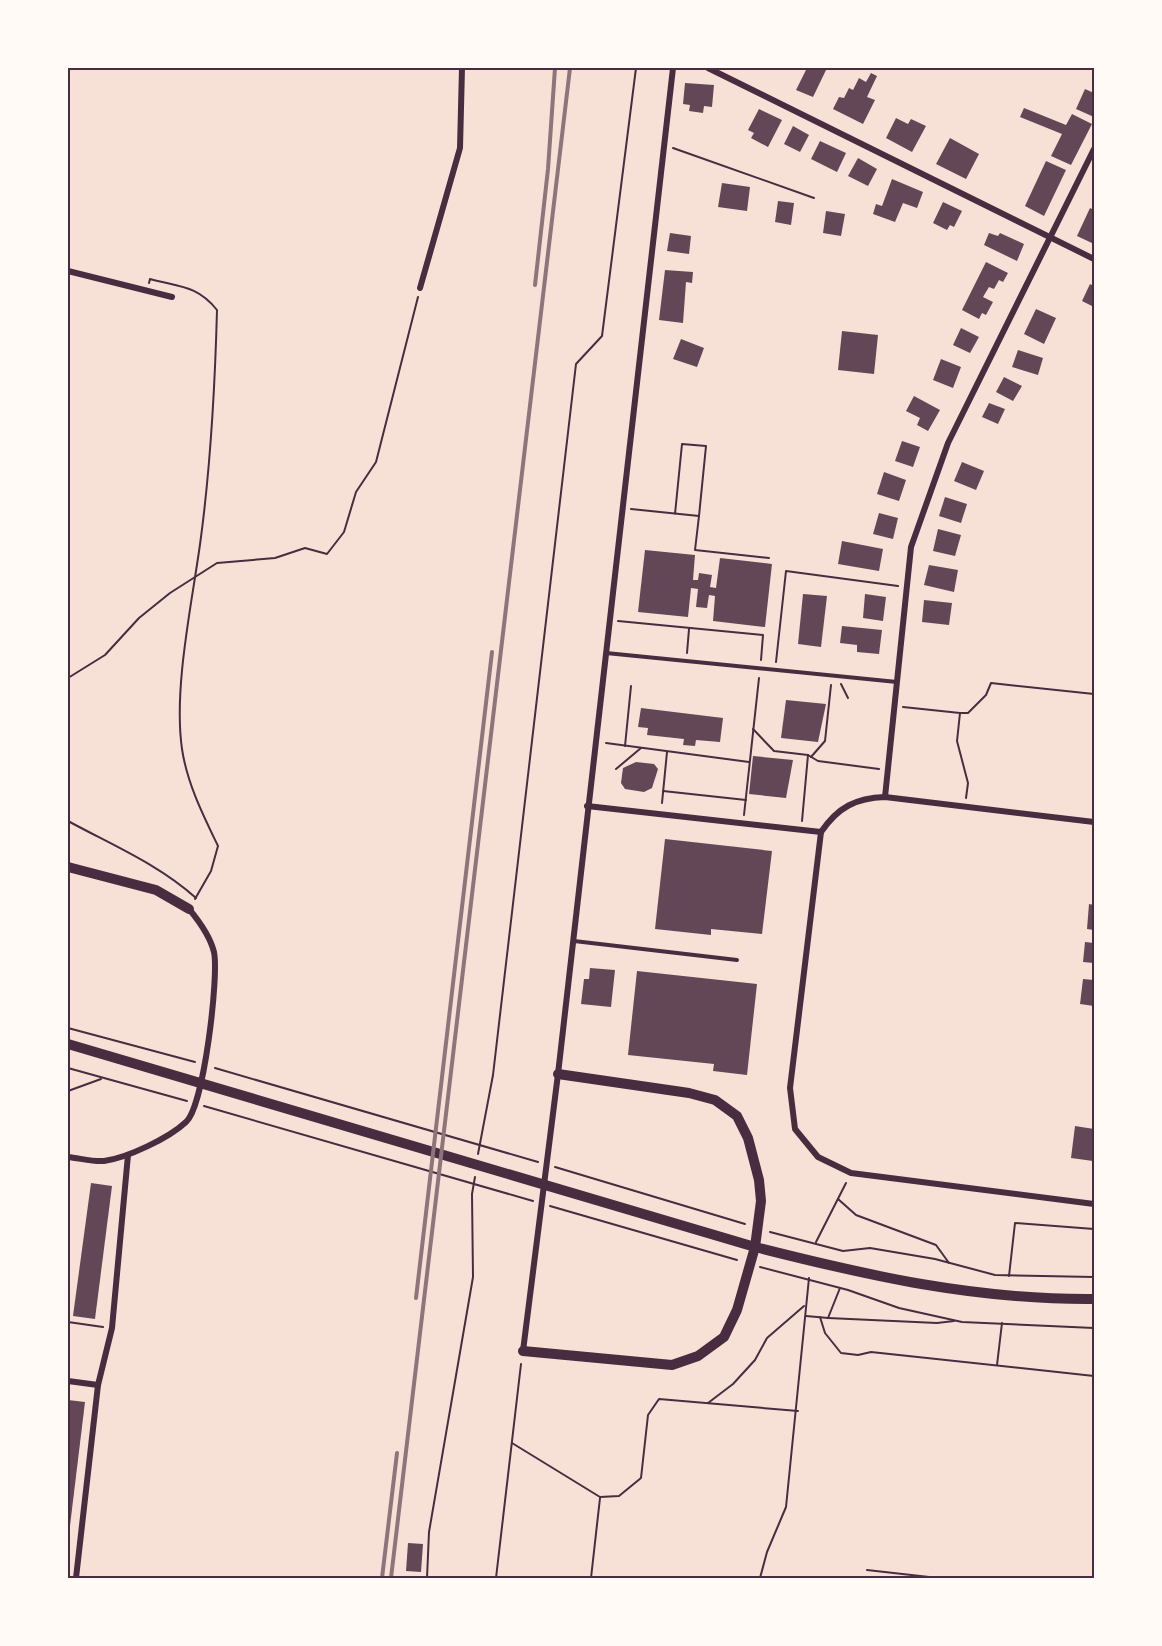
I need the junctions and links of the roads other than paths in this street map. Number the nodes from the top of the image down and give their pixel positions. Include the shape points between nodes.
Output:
1 (462, 68) edge
2 (673, 68) edge
3 (708, 68) edge
4 (1095, 149) edge
5 (1050, 236) junction
6 (1095, 259) edge
7 (68, 271) edge
8 (420, 288) road end
9 (172, 297) dead end
10 (605, 653) junction
11 (897, 682) junction
12 (885, 797) junction
13 (587, 806) junction
14 (1095, 822) edge
15 (821, 832) junction
16 (68, 867) edge
17 (189, 909) joint
18 (573, 941) junction
19 (737, 960) dead end
20 (68, 1044) edge
21 (558, 1074) junction
22 (128, 1155) junction
23 (68, 1157) edge
24 (1095, 1204) edge
25 (755, 1247) junction
26 (1095, 1299) edge
27 (523, 1351) joint
28 (68, 1381) edge
29 (98, 1385) junction
30 (76, 1578) edge

1 - 8 street via 460,148
2 - 10 street
3 - 5 street
4 - 5 street
5 - 6 street
5 - 11 street via 948,443 911,547
7 - 9 street
10 - 11 lane
10 - 13 street
11 - 12 street
12 - 14 street
12 - 15 street via 852,802 833,814
13 - 15 street
13 - 18 street
15 - 24 street via 790,1088 795,1129 818,1157 851,1173
16 - 17 main road via 156,890
17 - 22 street via 206,933 217,972 199,1096 188,1121
18 - 19 lane
18 - 21 street
20 - 25 main road
21 - 25 main road via 689,1093 715,1100 737,1116 748,1138 759,1180 761,1201
21 - 27 street
22 - 23 street via 102,1161
22 - 29 street via 112,1328
25 - 26 main road via 942,1290 1049,1300
25 - 27 main road via 737,1310 724,1337 698,1356 672,1365
28 - 29 street
29 - 30 street

